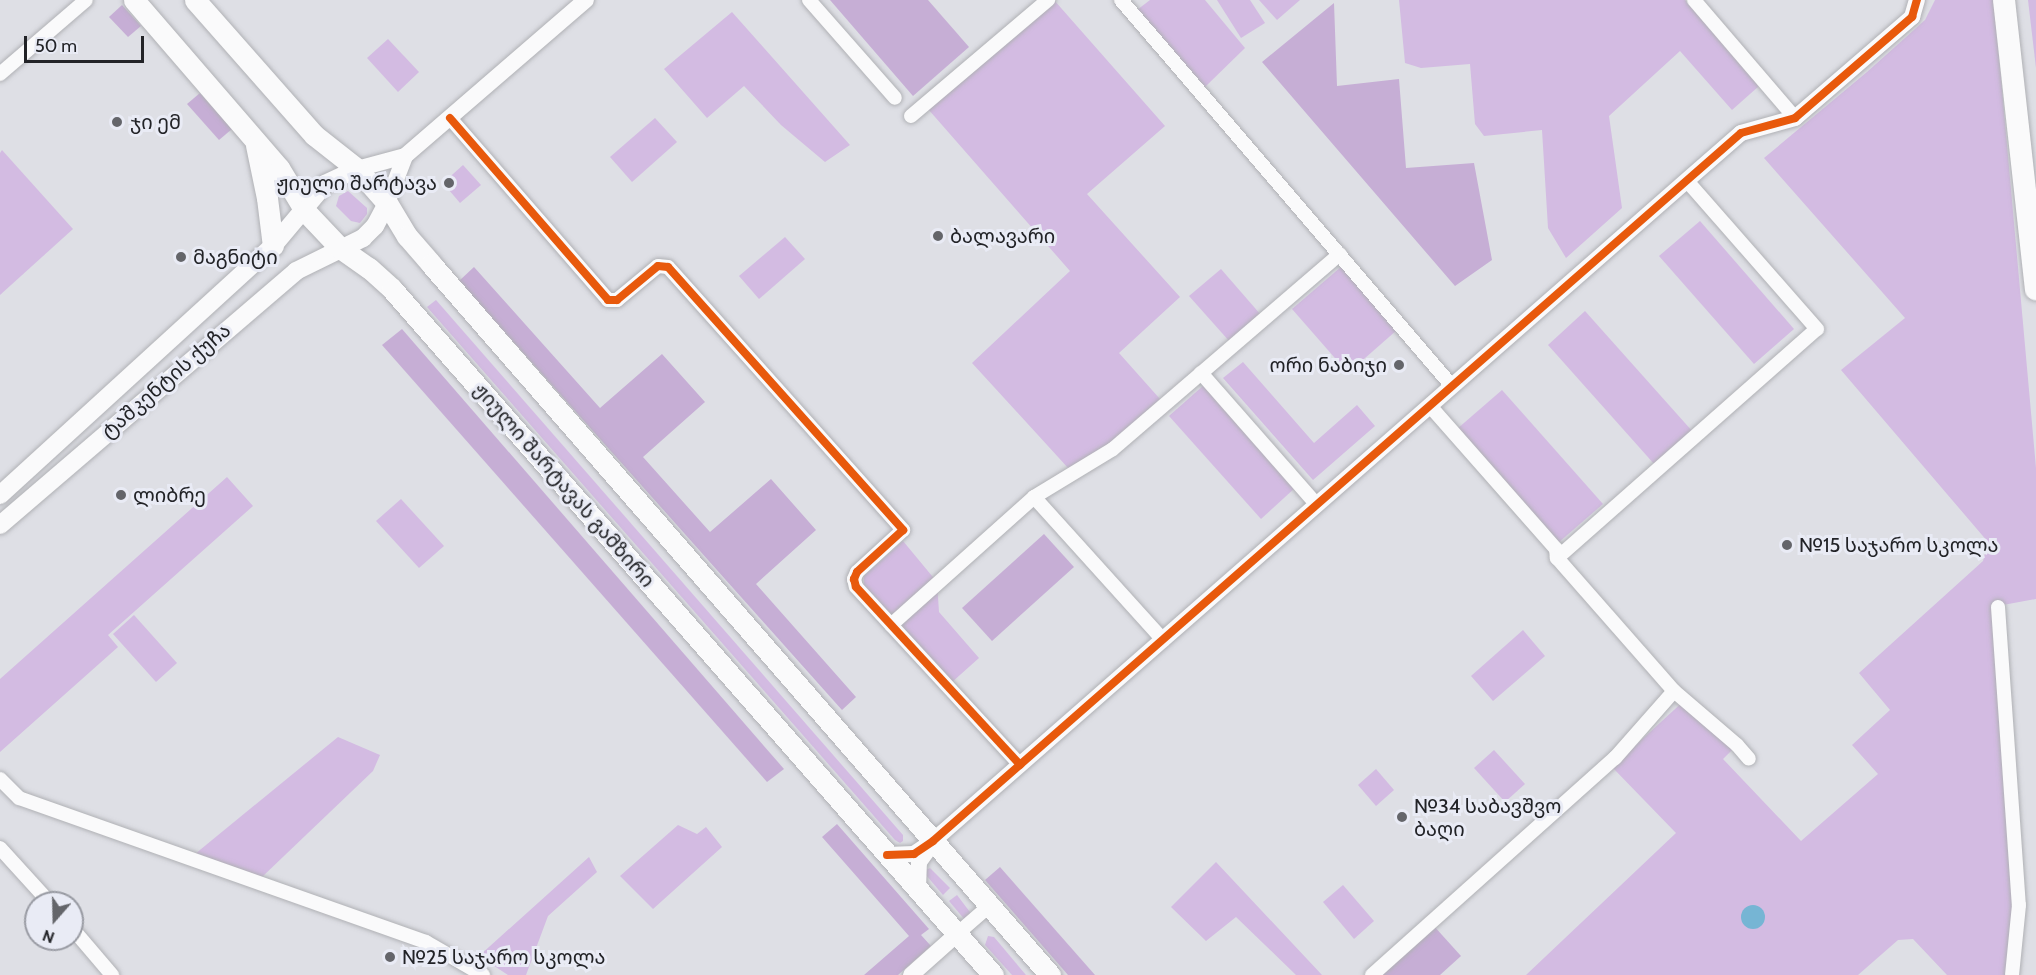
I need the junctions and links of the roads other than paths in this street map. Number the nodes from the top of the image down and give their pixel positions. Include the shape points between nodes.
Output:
1 (86, 0) edge
2 (134, 0) edge
3 (195, 0) edge
4 (586, 0) edge
5 (809, 0) edge
6 (1048, 0) edge
7 (1121, 0) edge
8 (1694, 0) edge
9 (1917, 0) edge
10 (2004, 0) edge
11 (0, 74) edge
12 (895, 98) dead end
13 (911, 116) dead end
14 (450, 118) junction
15 (1795, 118) junction
16 (256, 142) junction
17 (405, 156) junction
18 (357, 169) junction
19 (1686, 181) junction
20 (387, 203) junction
21 (305, 211) junction
22 (273, 246) junction
23 (340, 248) junction
24 (1340, 254) junction
25 (2036, 289) edge
26 (1201, 373) junction
27 (1452, 386) junction
28 (1430, 406) junction
29 (0, 495) edge
30 (1034, 497) junction
31 (1317, 505) junction
32 (0, 525) edge
33 (1557, 558) junction
34 (1998, 607) dead end
35 (891, 625) junction
36 (1163, 640) junction
37 (1674, 691) junction
38 (1749, 759) dead end
39 (1020, 765) junction
40 (0, 779) edge
41 (933, 841) junction
42 (0, 848) edge
43 (887, 855) junction
44 (918, 889) junction
45 (39, 891) edge
46 (989, 906) junction
47 (957, 934) junction
48 (84, 942) edge
49 (112, 975) edge
50 (483, 975) edge
51 (911, 975) edge
52 (993, 975) edge
53 (1050, 975) edge
54 (1372, 975) edge
55 (2012, 975) edge

1 - 11 street
2 - 16 main road, ჟიული შარტავას გამზირი
3 - 18 main road via 314,135
4 - 14 street
5 - 12 street
6 - 13 street
7 - 24 street
8 - 15 street
9 - 15 street via 1912,17
10 - 25 highway
14 - 17 street
14 - 35 street via 608,300 617,300 658,266 668,267 903,530 854,579 856,587
15 - 19 street via 1741,133
16 - 21 main road, ჟიული შარტავას გამზირი via 279,168
16 - 22 main road
17 - 18 street
17 - 20 street
18 - 20 main road
18 - 21 main road via 325,184
19 - 27 street
19 - 33 street via 1817,329
20 - 23 main road via 375,226 363,238
20 - 41 main road via 407,236
21 - 22 main road, ტაშკენტის ქუჩა
21 - 23 main road, ჟიული შარტავას გამზირი
22 - 29 main road, ტაშკენტის ქუჩა
23 - 32 main road, ტაშკენტის ქუჩა via 296,271
23 - 43 main road, ჟიული შარტავას გამზირი via 392,289
24 - 26 street
24 - 27 street
26 - 30 street via 1113,449
26 - 31 street
27 - 28 street
28 - 31 street
28 - 33 street via 1556,549
30 - 35 street
30 - 36 street
31 - 36 street
33 - 37 street
34 - 55 street via 2019,905
35 - 39 street
36 - 39 street
37 - 38 street
37 - 54 street via 1615,758
39 - 41 street
40 - 50 street via 19,798 426,942
41 - 43 street via 914,854
41 - 44 street via 919,862
41 - 46 main road
42 - 45 street
43 - 44 main road, ჟიული შარტავას გამზირი
44 - 47 main road, ჟიული შარტავას გამზირი
46 - 47 street
46 - 53 main road
47 - 51 street
47 - 52 main road, ჟიული შარტავას გამზირი
48 - 49 street

